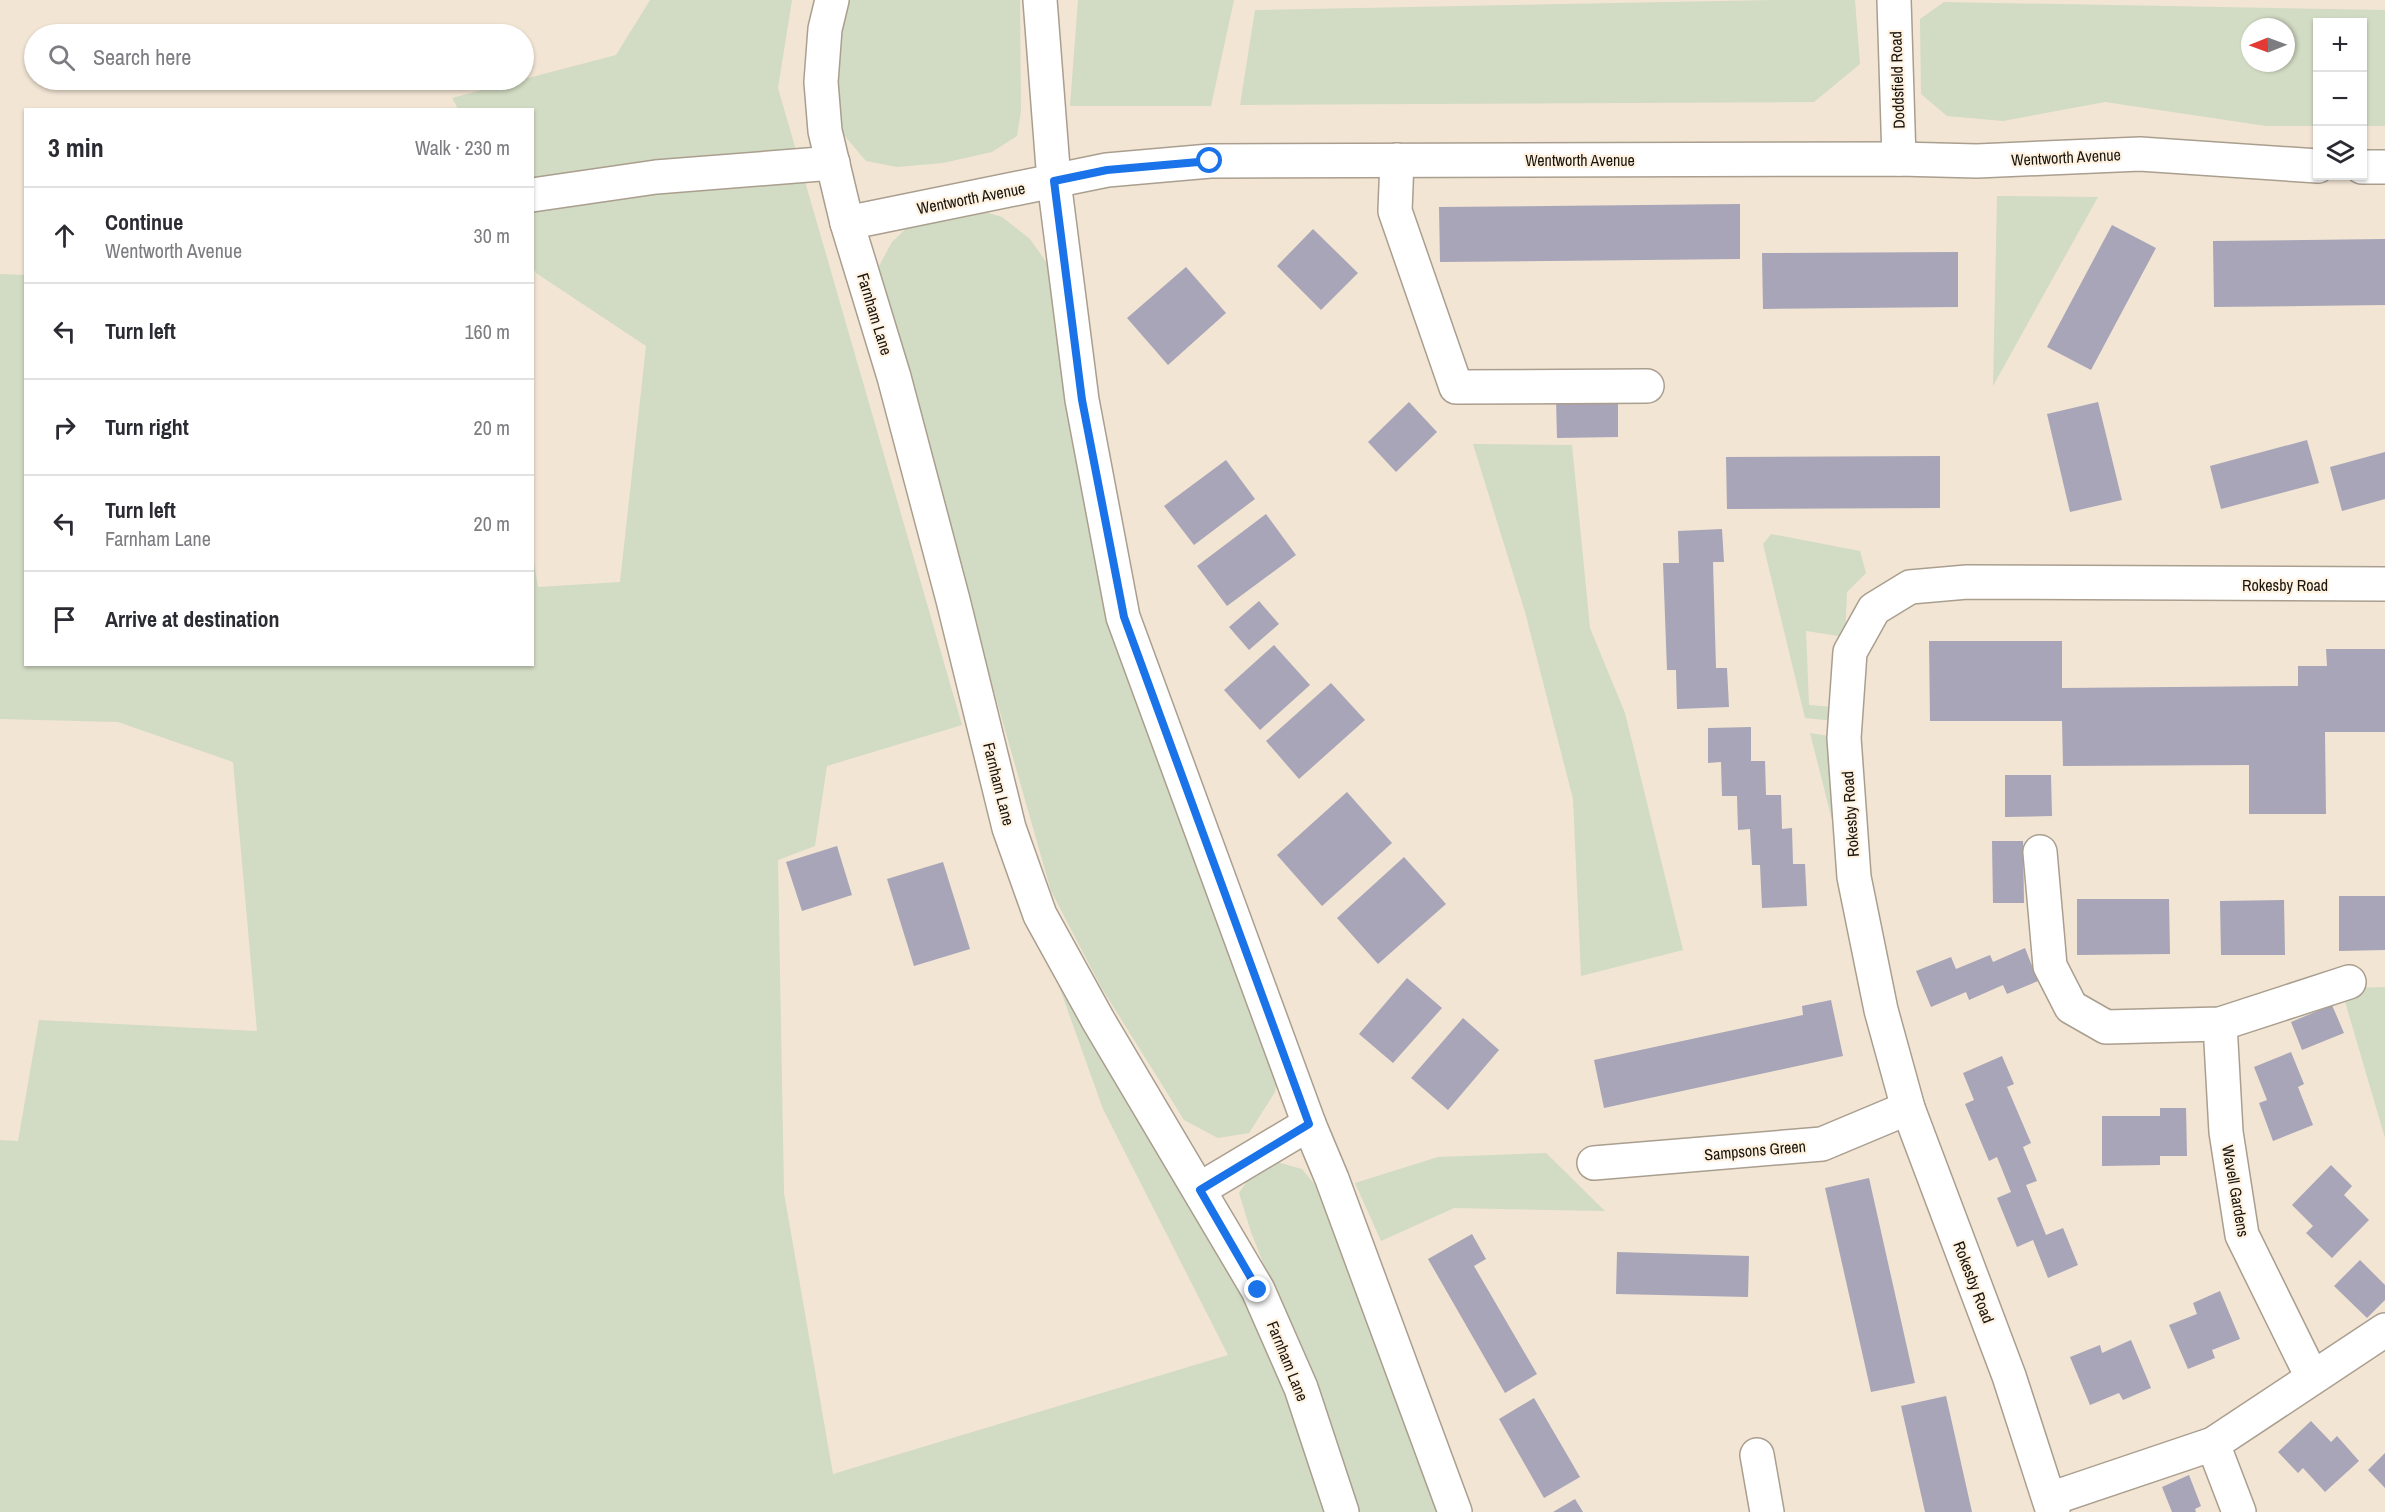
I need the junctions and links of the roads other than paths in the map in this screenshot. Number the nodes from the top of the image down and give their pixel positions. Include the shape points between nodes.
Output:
1 (832, 0) edge
2 (1040, 0) edge
3 (1894, 0) edge
4 (1899, 159) junction
5 (1397, 160) junction
6 (833, 163) junction
7 (2313, 166) edge
8 (2367, 167) edge
9 (2385, 167) edge
10 (1054, 181) junction
11 (534, 195) edge
12 (847, 223) junction
13 (1647, 386) dead end
14 (2385, 584) edge
15 (2040, 852) dead end
16 (2349, 982) dead end
17 (2220, 1024) junction
18 (1908, 1108) junction
19 (1309, 1124) junction
20 (1594, 1163) dead end
21 (1200, 1190) junction
22 (2385, 1330) edge
23 (2312, 1377) junction
24 (2213, 1444) junction
25 (1757, 1455) dead end
26 (2051, 1505) edge
27 (1342, 1512) edge
28 (1455, 1512) edge
29 (1767, 1512) edge
30 (2239, 1512) edge

1 - 6 street, Farnham Lane via 825,29 821,82 825,131
2 - 10 street
3 - 4 street, Doddsfield Road
4 - 5 street, Wentworth Avenue
4 - 7 street, Wentworth Avenue via 1977,161 2140,154
5 - 10 street, Wentworth Avenue via 1210,161 1107,170
5 - 13 street via 1395,211 1456,387
6 - 11 street via 656,177
6 - 12 street, Farnham Lane
8 - 9 street
10 - 12 street, Wentworth Avenue
10 - 19 street via 1082,400 1124,617
12 - 21 street, Farnham Lane via 894,377 1010,828 1040,915
14 - 18 street, Rokesby Road via 1967,582 1910,587 1874,609 1850,652 1845,750 1854,877 1881,1010
15 - 17 street via 2050,966 2071,1007 2106,1027
16 - 17 street
17 - 23 street, Wavell Gardens via 2226,1132 2241,1235
18 - 20 street, Sampsons Green via 1822,1144
18 - 26 street, Rokesby Road via 2009,1376
19 - 21 street
19 - 28 street
21 - 27 street, Farnham Lane via 1258,1290 1301,1388
22 - 23 street
23 - 24 street
24 - 26 street
24 - 30 street
25 - 29 street

